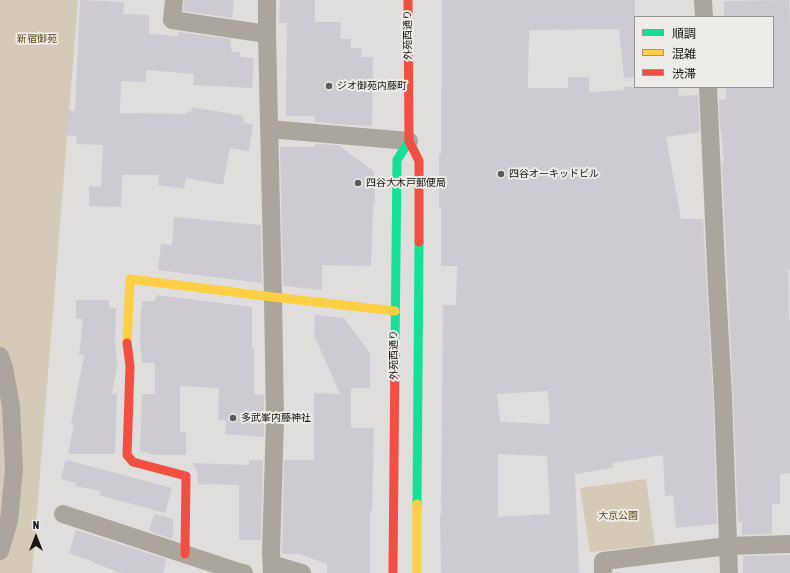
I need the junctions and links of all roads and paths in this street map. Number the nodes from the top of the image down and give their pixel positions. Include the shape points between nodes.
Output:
1 (174, 0) edge
2 (267, 0) edge
3 (408, 0) edge
4 (703, 0) edge
5 (704, 16) edge
6 (267, 34) junction
7 (708, 88) edge
8 (269, 129) junction
9 (408, 141) junction
10 (273, 298) junction
11 (395, 311) junction
12 (0, 356) edge
13 (63, 514) dead end
14 (790, 544) edge
15 (728, 546) junction
16 (0, 551) edge
17 (185, 554) junction
18 (272, 568) edge
19 (244, 573) edge
20 (302, 573) edge
21 (393, 573) edge
22 (417, 573) edge
23 (603, 573) edge
24 (729, 573) edge

1 - 6 street via 172,20
2 - 6 street
3 - 9 main road, 外苑西通り
4 - 5 street
6 - 8 street
7 - 15 street
8 - 9 street
8 - 10 street
9 - 11 main road, 外苑西通り via 397,160
9 - 22 main road, 外苑西通り via 419,161
10 - 11 main road
10 - 17 main road via 130,279 127,455 133,462 186,476
10 - 18 street via 275,419
11 - 21 main road, 外苑西通り
12 - 16 street via 12,406 14,469 9,521
13 - 17 street
14 - 15 street
15 - 23 street via 604,561
15 - 24 street
17 - 19 street
18 - 20 street

